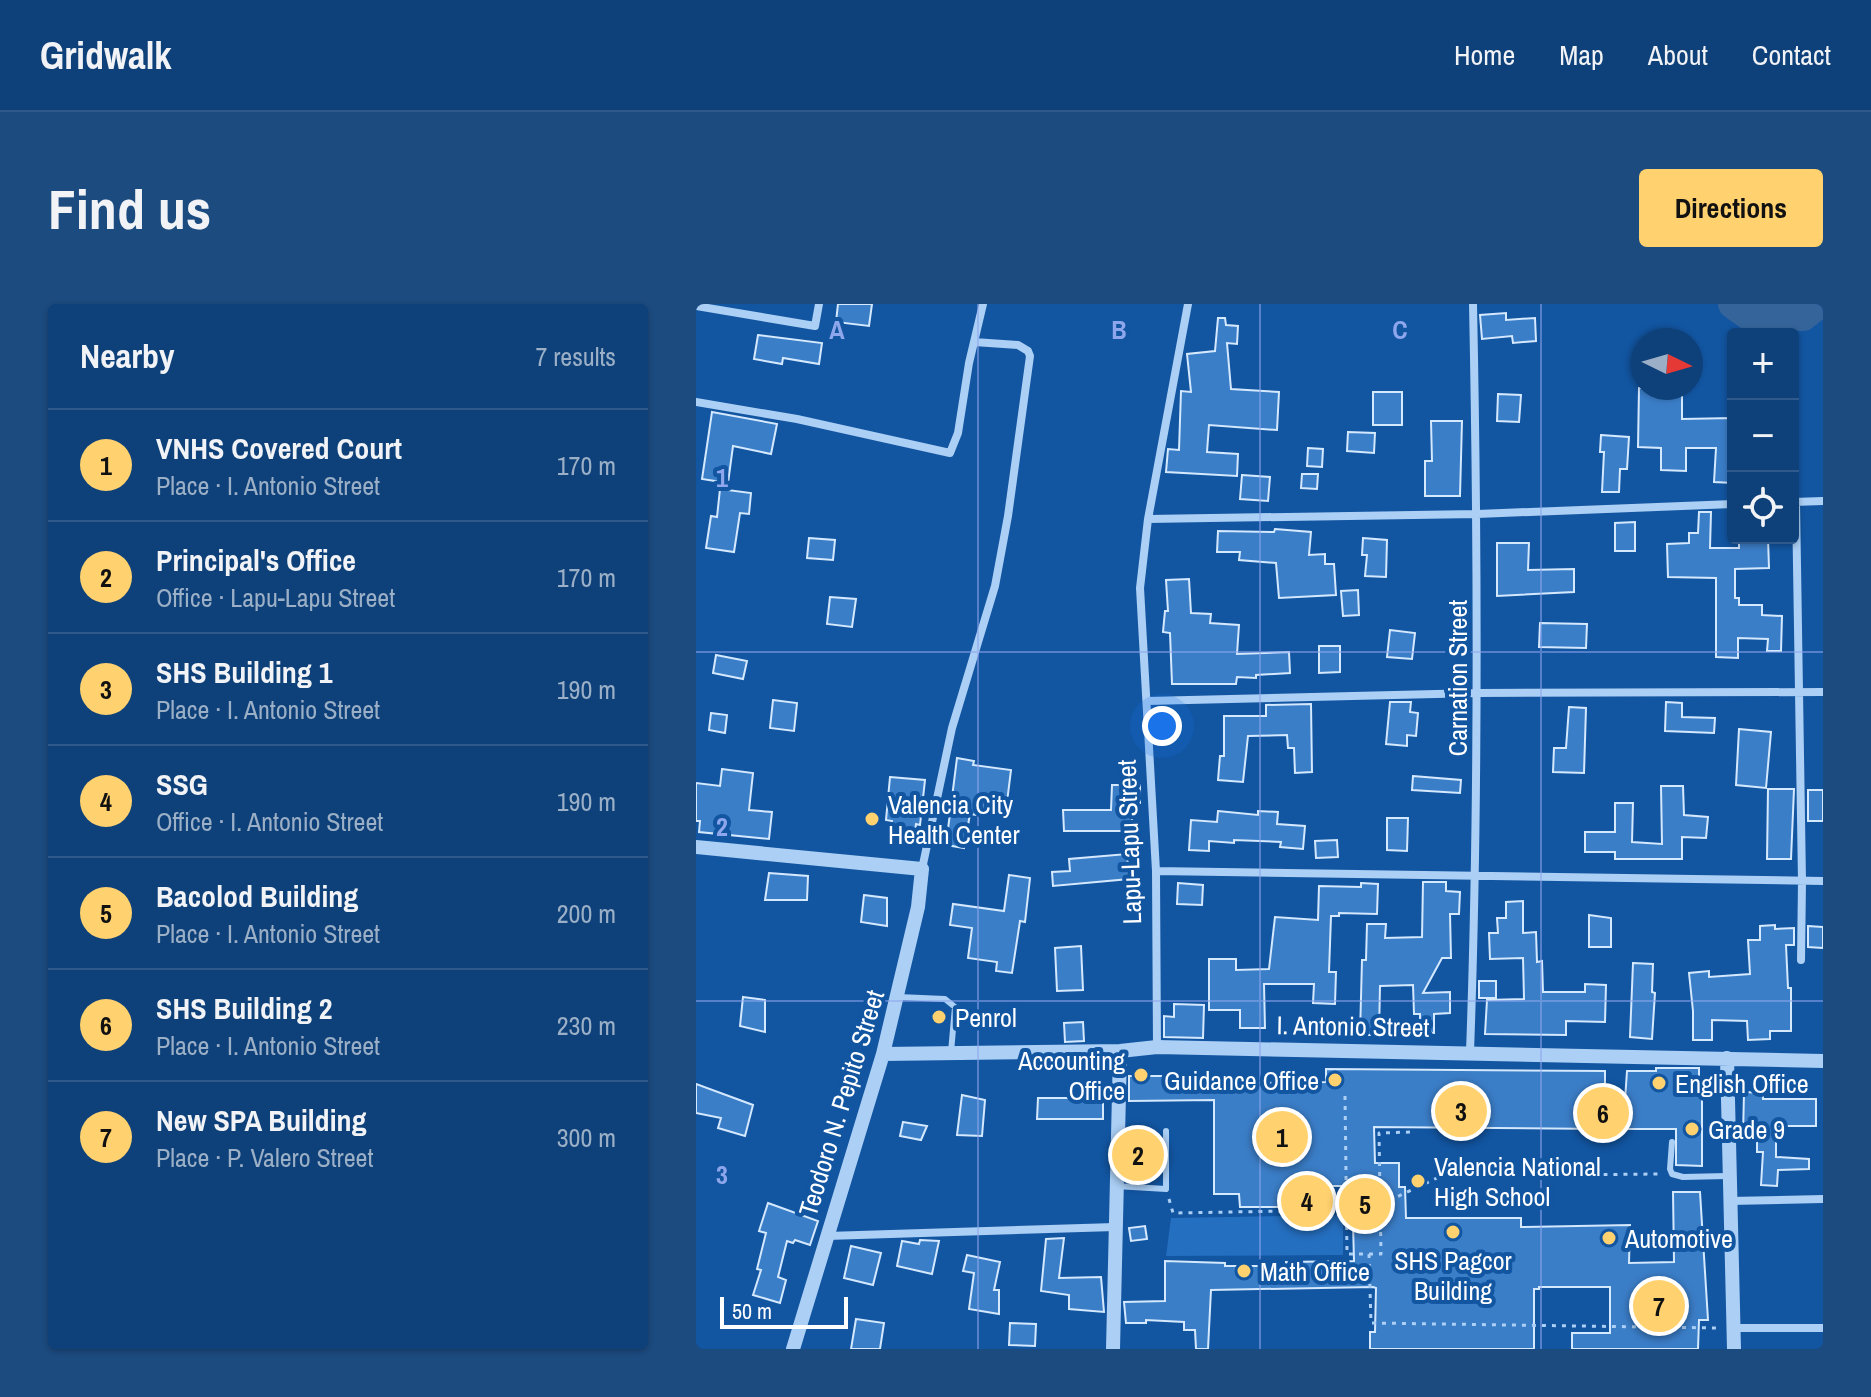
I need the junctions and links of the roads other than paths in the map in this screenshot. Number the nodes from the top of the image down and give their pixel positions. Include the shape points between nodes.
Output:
1 (819, 304) edge
2 (983, 304) edge
3 (1188, 304) edge
4 (1473, 304) edge
5 (696, 306) edge
6 (974, 342) junction
7 (696, 402) edge
8 (1823, 501) edge
9 (1799, 502) edge
10 (1727, 504) edge
11 (1477, 514) junction
12 (1148, 519) junction
13 (1795, 544) edge
14 (1800, 692) junction
15 (1823, 692) edge
16 (1477, 693) junction
17 (1147, 701) junction
18 (696, 847) edge
19 (922, 869) junction
20 (1156, 871) junction
21 (1476, 875) junction
22 (1802, 881) junction
23 (1823, 881) edge
24 (1801, 960) dead end
25 (898, 997) junction
26 (1157, 1047) junction
27 (1120, 1051) junction
28 (1470, 1052) junction
29 (951, 1053) junction
30 (883, 1054) junction
31 (1727, 1058) junction
32 (1823, 1061) edge
33 (1166, 1131) dead end
34 (1672, 1142) dead end
35 (1729, 1176) junction
36 (1116, 1186) junction
37 (1823, 1199) edge
38 (1729, 1201) junction
39 (1115, 1227) junction
40 (826, 1236) junction
41 (1733, 1328) junction
42 (1823, 1328) edge
43 (793, 1349) edge
44 (1113, 1349) edge
45 (1734, 1349) edge

1 - 5 street via 815,326
2 - 6 street
3 - 12 street, Lapu-Lapu Street
4 - 11 street, Carnation Street
6 - 7 street via 954,449 946,454
6 - 19 street via 1018,345 1030,356 1001,558 952,728
8 - 9 street
10 - 11 street
11 - 12 street
11 - 16 street, Carnation Street
12 - 17 street, Lapu-Lapu Street via 1140,588
13 - 14 street
14 - 15 street
14 - 16 street
14 - 22 street
16 - 17 street
16 - 21 street, Carnation Street
17 - 20 street, Lapu-Lapu Street
18 - 19 street
19 - 25 street, Teodoro N. Pepito Street
20 - 21 street
20 - 26 street, Lapu-Lapu Street
21 - 22 street
21 - 28 street, Carnation Street
22 - 23 street
22 - 24 street
25 - 29 lane via 945,999 955,1007
25 - 30 street, Teodoro N. Pepito Street
26 - 27 street, I. Antonio Street
26 - 28 street, I. Antonio Street
27 - 29 street, I. Antonio Street
27 - 36 street
28 - 31 street, I. Antonio Street
29 - 30 street, I. Antonio Street
30 - 40 street, Teodoro N. Pepito Street
31 - 32 street, I. Antonio Street
31 - 35 street
33 - 36 lane via 1166,1189
34 - 35 lane via 1672,1174
35 - 38 street
36 - 39 street
37 - 38 street
38 - 41 street
39 - 40 street
39 - 44 street
40 - 43 street, Teodoro N. Pepito Street
41 - 42 street
41 - 45 street

